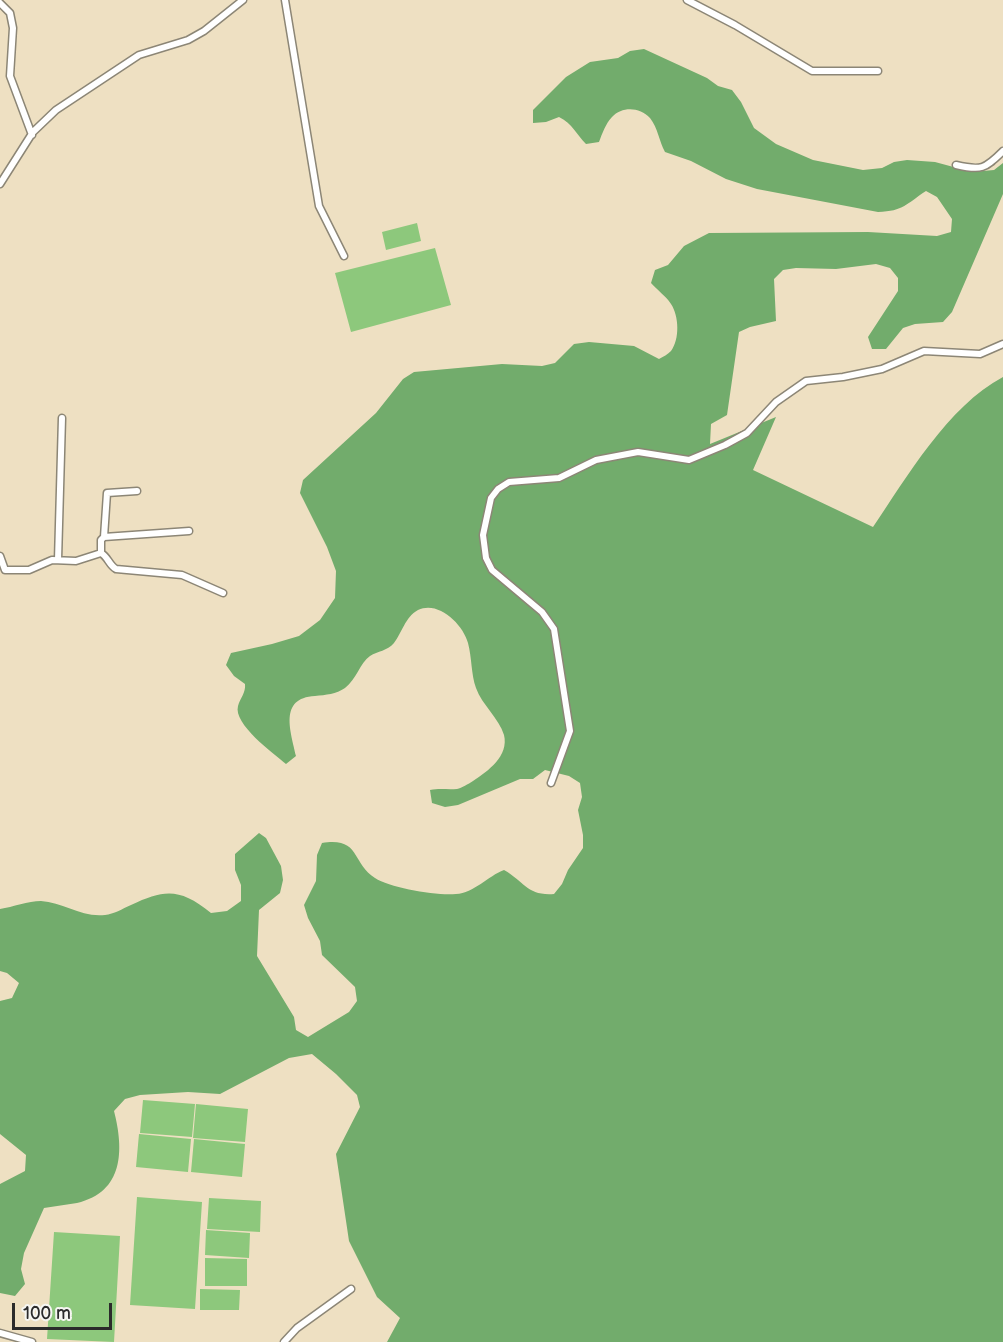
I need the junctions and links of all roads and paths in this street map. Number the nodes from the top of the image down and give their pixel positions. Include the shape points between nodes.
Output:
1 (243, 0) edge
2 (285, 0) edge
3 (687, 0) edge
4 (0, 3) edge
5 (878, 71) dead end
6 (32, 135) junction
7 (1003, 151) edge
8 (956, 165) dead end
9 (0, 184) edge
10 (344, 256) dead end
11 (1003, 344) edge
12 (62, 418) dead end
13 (137, 491) dead end
14 (189, 531) dead end
15 (104, 537) junction
16 (100, 553) junction
17 (0, 556) edge
18 (58, 560) junction
19 (223, 593) dead end
20 (551, 783) dead end
21 (351, 1289) dead end
22 (0, 1333) edge
23 (32, 1342) edge
24 (284, 1342) edge

1 - 6 street via 188,40 139,55 116,69 56,111
2 - 10 street via 319,206
3 - 5 street via 812,71
4 - 6 street via 10,13 13,28 10,76
6 - 9 street
7 - 8 street via 984,168
11 - 20 street via 980,354 924,351 882,369 806,381 776,402 747,433 689,460 638,452 596,460 559,478 509,483 498,489 491,498 483,535 486,558 492,570 542,612 554,629 570,731
12 - 18 street
13 - 15 street via 107,493
14 - 15 street
15 - 16 street
16 - 18 street via 76,561
16 - 19 street via 116,569 182,575
17 - 18 street via 5,570 12,571
21 - 24 street
22 - 23 street

